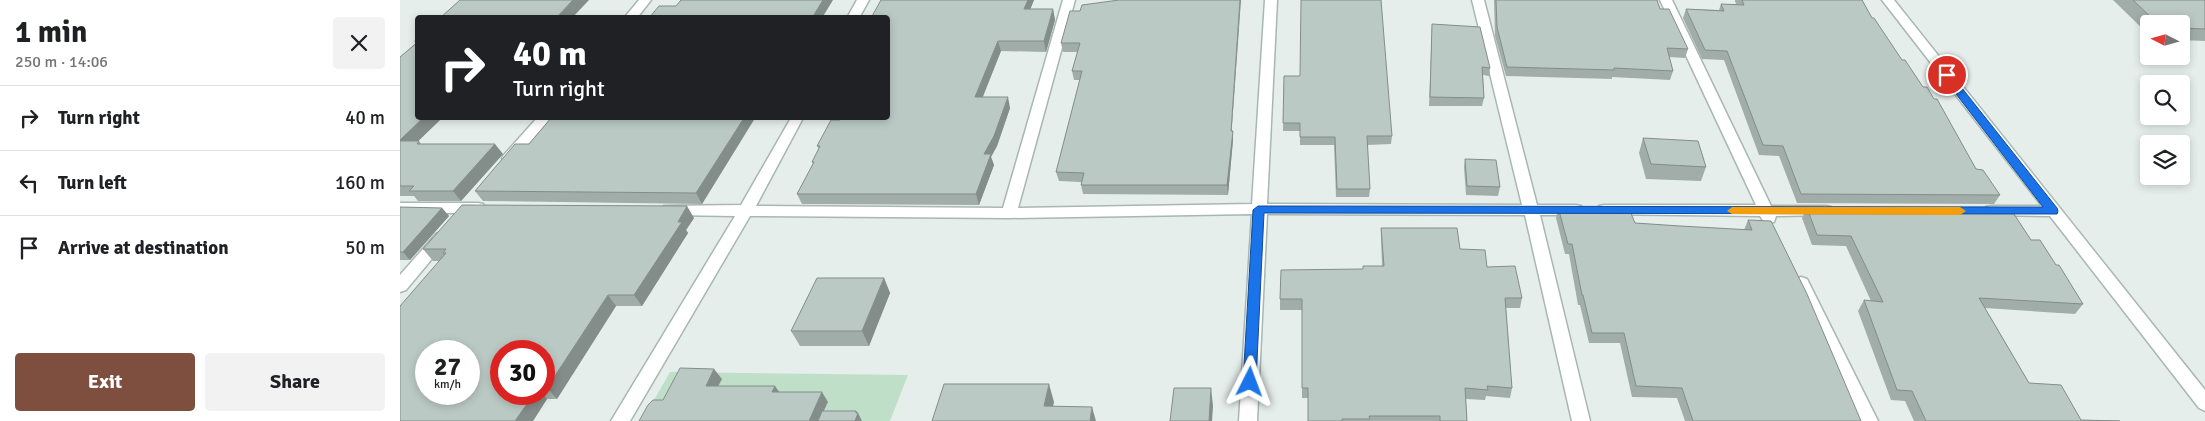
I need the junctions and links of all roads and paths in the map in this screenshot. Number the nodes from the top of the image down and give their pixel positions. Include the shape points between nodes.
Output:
1 (645, 0) edge
2 (863, 0) edge
3 (1069, 0) edge
4 (1271, 0) edge
5 (1478, 0) edge
6 (1666, 0) edge
7 (1888, 0) edge
8 (632, 15) edge
9 (855, 15) edge
10 (542, 120) edge
11 (797, 120) edge
12 (499, 170) edge
13 (480, 193) edge
14 (400, 208) edge
15 (467, 208) junction
16 (496, 208) edge
17 (656, 209) edge
18 (746, 210) junction
19 (1258, 210) junction
20 (1531, 210) junction
21 (1765, 211) junction
22 (1844, 211) edge
23 (1973, 211) edge
24 (2053, 211) junction
25 (1009, 213) junction
26 (1774, 228) edge
27 (1796, 272) edge
28 (400, 286) edge
29 (2205, 403) edge
30 (620, 421) edge
31 (1248, 421) edge
32 (1581, 421) edge
33 (1869, 421) edge

1 - 8 street
2 - 9 street
3 - 25 street
4 - 19 street
5 - 20 street
6 - 21 street
7 - 24 street
10 - 12 street
11 - 18 street
13 - 15 street
14 - 15 street
15 - 16 street
15 - 28 street
17 - 18 street
18 - 25 street
18 - 30 street
19 - 20 street
19 - 25 street
19 - 31 street
20 - 21 street
20 - 32 street
21 - 22 street
21 - 26 street
23 - 24 street
24 - 29 street
27 - 33 street

